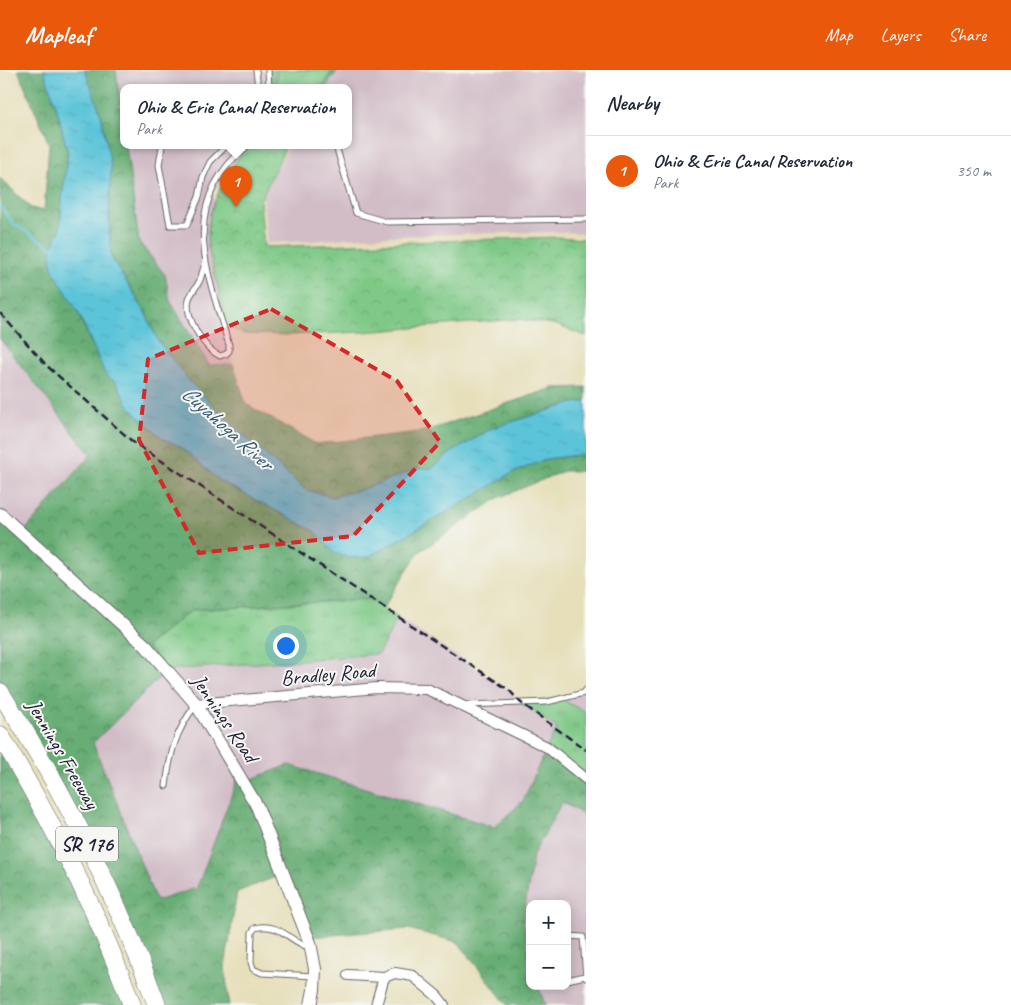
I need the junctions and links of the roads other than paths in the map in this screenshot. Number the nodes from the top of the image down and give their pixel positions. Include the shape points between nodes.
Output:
1 (256, 70) edge
2 (268, 70) edge
3 (258, 84) edge
4 (269, 84) edge
5 (162, 149) edge
6 (223, 149) edge
7 (243, 149) edge
8 (337, 149) edge
9 (586, 219) edge
10 (205, 263) junction
11 (0, 514) edge
12 (0, 692) edge
13 (585, 693) edge
14 (196, 704) junction
15 (460, 705) junction
16 (0, 735) edge
17 (586, 779) edge
18 (166, 786) dead end
19 (571, 936) edge
20 (584, 937) edge
21 (311, 948) junction
22 (348, 975) dead end
23 (314, 976) junction
24 (384, 977) junction
25 (586, 977) edge
26 (571, 979) edge
27 (132, 1005) edge
28 (157, 1005) edge
29 (311, 1005) edge
30 (376, 1005) edge
31 (444, 1005) edge

1 - 3 lane
2 - 4 lane
5 - 6 lane via 159,164 170,225 187,225 210,162
7 - 10 lane via 221,174 207,206 203,222
8 - 9 lane via 356,213 386,222
10 - 10 lane via 189,299 190,314 200,339 209,350 220,356 229,351 229,345
11 - 14 street, Jennings Road via 146,646
12 - 28 highway, Jennings Freeway / SR 176 via 47,768 89,846 126,926
13 - 15 lane, Bradley Road via 548,702
14 - 15 street, Bradley Road via 376,688 428,689
14 - 18 lane via 176,738
14 - 21 street, Jennings Road via 257,806
15 - 17 street, Bradley Road via 547,748
16 - 27 highway, Jennings Freeway / SR 176 via 79,879
19 - 20 lane
20 - 25 lane
21 - 23 street, Jennings Road
21 - 23 lane via 303,947 280,929 260,926 252,932 251,962 253,969 262,973
22 - 24 street
23 - 29 street, Jennings Road
24 - 30 street
24 - 31 street via 395,973 413,976
25 - 26 lane

